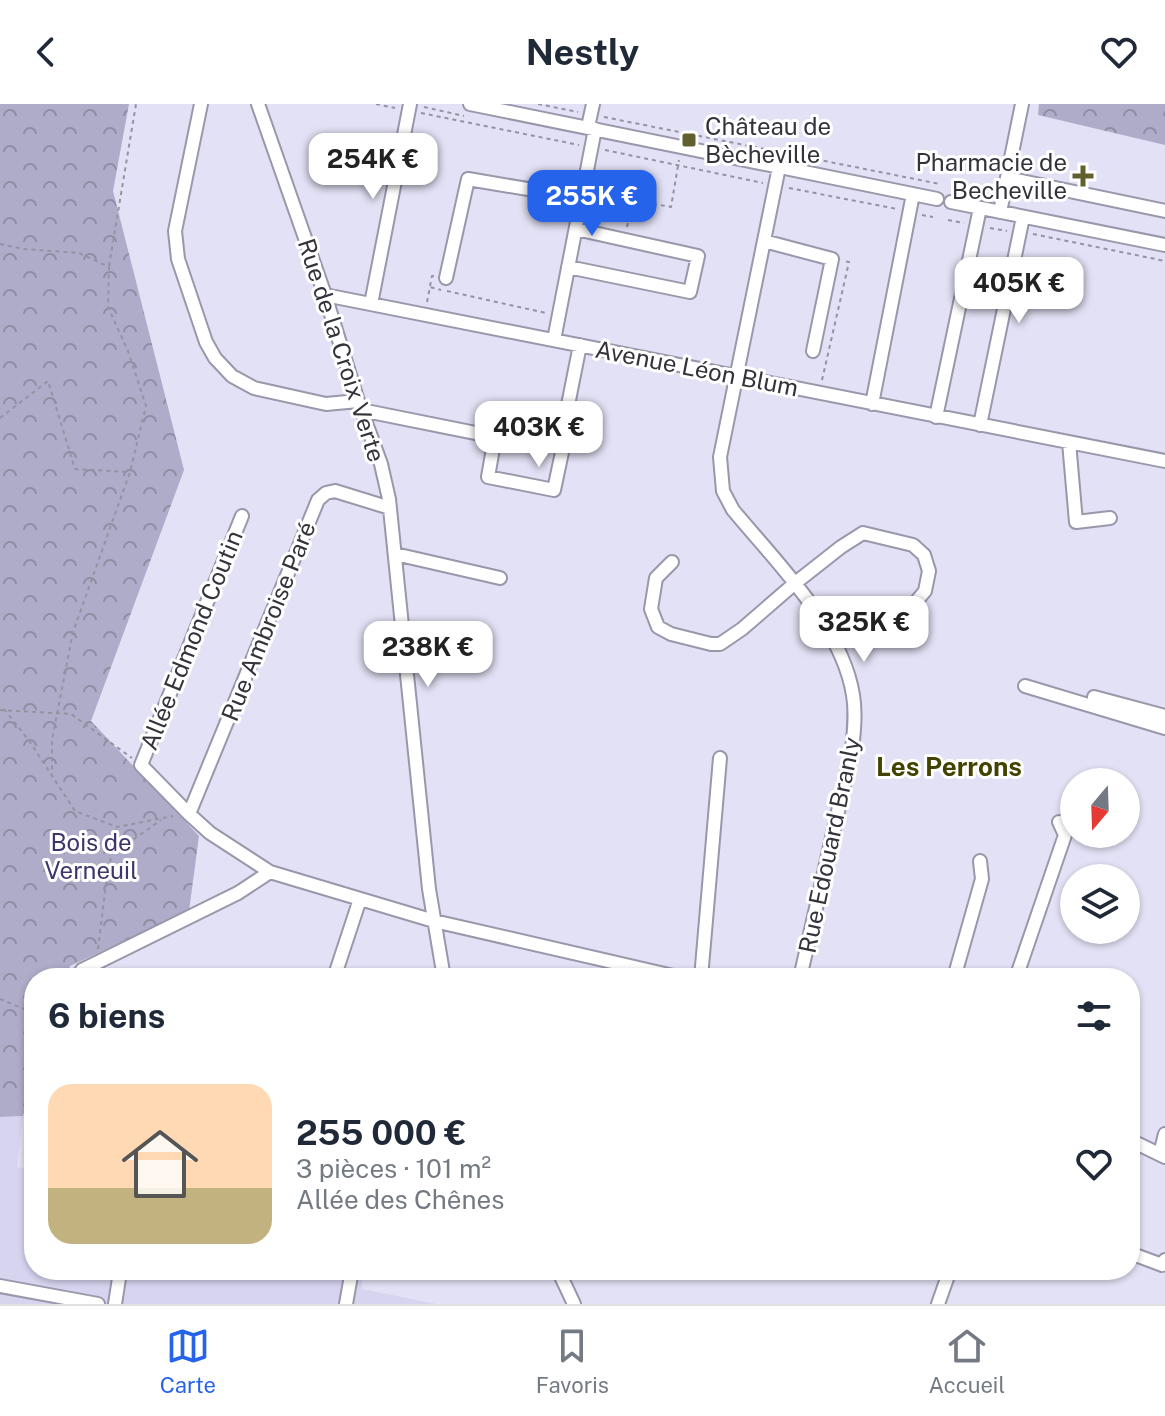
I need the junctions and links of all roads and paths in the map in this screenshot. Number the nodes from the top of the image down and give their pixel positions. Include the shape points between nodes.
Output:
1 (136, 104) edge
2 (201, 104) edge
3 (258, 104) edge
4 (376, 104) edge
5 (470, 104) edge
6 (538, 104) edge
7 (1022, 104) edge
8 (410, 107) edge
9 (592, 119) edge
10 (682, 147) junction
11 (591, 148) junction
12 (678, 165) junction
13 (779, 167) junction
14 (1007, 178) junction
15 (940, 184) dead end
16 (775, 185) junction
17 (913, 194) junction
18 (581, 198) junction
19 (937, 199) dead end
20 (951, 202) dead end
21 (980, 208) junction
22 (1165, 211) edge
23 (910, 212) junction
24 (1000, 212) junction
25 (933, 217) dead end
26 (1023, 217) junction
27 (948, 220) dead end
28 (976, 225) junction
29 (576, 229) junction
30 (1020, 234) junction
31 (624, 240) junction
32 (764, 241) junction
33 (0, 244) edge
34 (1165, 245) edge
35 (832, 259) junction
36 (1165, 261) edge
37 (109, 267) junction
38 (568, 267) junction
39 (446, 278) dead end
40 (325, 295) junction
41 (371, 304) junction
42 (424, 314) junction
43 (559, 315) junction
44 (554, 340) junction
45 (580, 345) junction
46 (813, 351) dead end
47 (736, 376) junction
48 (819, 393) junction
49 (872, 404) junction
50 (360, 405) junction
51 (936, 417) junction
52 (0, 418) edge
53 (566, 419) junction
54 (980, 425) junction
55 (495, 437) junction
56 (1069, 442) junction
57 (1165, 461) edge
58 (130, 472) junction
59 (390, 508) junction
60 (242, 516) dead end
61 (1110, 518) dead end
62 (395, 554) junction
63 (672, 562) dead end
64 (500, 578) dead end
65 (794, 584) junction
66 (910, 609) dead end
67 (406, 647) junction
68 (478, 664) dead end
69 (1025, 686) dead end
70 (1094, 697) dead end
71 (2, 709) edge
72 (56, 713) junction
73 (1165, 716) edge
74 (1165, 728) edge
75 (720, 758) dead end
76 (141, 765) junction
77 (52, 774) junction
78 (189, 814) junction
79 (163, 818) junction
80 (1059, 822) dead end
81 (117, 827) junction
82 (113, 854) junction
83 (980, 861) dead end
84 (270, 872) junction
85 (360, 899) junction
86 (434, 921) junction
87 (97, 963) junction
88 (86, 968) edge
89 (337, 968) edge
90 (442, 968) edge
91 (628, 968) edge
92 (702, 968) edge
93 (802, 968) edge
94 (957, 968) edge
95 (1019, 968) edge
96 (0, 999) edge
97 (24, 1009) edge
98 (1165, 1134) edge
99 (1140, 1145) edge
100 (1162, 1156) edge
101 (1140, 1256) edge
102 (1164, 1262) edge
103 (119, 1280) edge
104 (350, 1280) edge
105 (563, 1280) edge
106 (946, 1280) edge
107 (0, 1286) edge
108 (98, 1304) edge
109 (115, 1304) edge
110 (346, 1304) edge
111 (574, 1304) edge
112 (938, 1304) edge

1 - 37 path
2 - 50 street via 175,231 178,259 206,342 232,376 254,388 326,404
3 - 40 street, Rue de la Croix Verte
4 - 8 path
5 - 9 street
6 - 9 path
7 - 14 street
8 - 11 path
8 - 41 street
9 - 10 street
9 - 11 street
9 - 15 path
10 - 12 path
10 - 13 street
11 - 12 path
11 - 18 street
12 - 16 path
12 - 31 path via 671,207 633,200
13 - 16 street, Rue Edouard Branly
13 - 17 street
14 - 22 street
14 - 24 street
16 - 23 path
16 - 32 street, Rue Edouard Branly
17 - 19 street
17 - 23 street
18 - 29 street
18 - 39 street via 468,179
20 - 21 street
21 - 24 street
21 - 28 street
23 - 25 path
23 - 49 street
24 - 26 street
26 - 30 street
26 - 34 street
27 - 28 path
28 - 30 path
28 - 51 street
29 - 31 street
29 - 38 street
30 - 36 path
30 - 54 street
31 - 38 street via 698,256 690,292
32 - 35 street
32 - 47 street, Rue Edouard Branly
33 - 37 path via 79,253
35 - 46 street
35 - 48 path via 849,262
37 - 58 path via 108,307 146,406
38 - 43 street
40 - 41 street, Avenue Léon Blum
40 - 50 street, Rue de la Croix Verte
41 - 42 street, Avenue Léon Blum
42 - 43 path via 430,287
42 - 44 street, Avenue Léon Blum
43 - 44 street
44 - 45 street, Avenue Léon Blum
45 - 47 street, Avenue Léon Blum
45 - 53 street
47 - 48 street, Avenue Léon Blum
47 - 65 street, Rue Edouard Branly via 720,457 723,491
48 - 49 street, Avenue Léon Blum
49 - 51 street, Avenue Léon Blum
50 - 55 street
50 - 59 street, Rue de la Croix Verte
51 - 54 street, Avenue Léon Blum
52 - 58 path via 48,381 75,469
53 - 55 street via 542,439 525,443
53 - 55 street via 554,490 488,477
54 - 56 street, Avenue Léon Blum
56 - 57 street, Avenue Léon Blum
56 - 61 street via 1076,522
58 - 72 path via 73,632
59 - 62 street, Rue de la Croix Verte
59 - 78 street, Rue Ambroise Paré via 335,491 318,500
60 - 76 street, Allée Edmond Coutin
62 - 64 street
62 - 67 street, Rue de la Croix Verte
63 - 65 street via 656,578 651,609 658,627 711,644 742,629
65 - 66 street via 863,533 913,545 924,555 929,571 925,591
65 - 93 street, Rue Edouard Branly via 826,625 844,660 855,723
67 - 68 street
67 - 86 street, Rue de la Croix Verte
69 - 74 street
70 - 73 street
71 - 72 path
71 - 77 path
72 - 76 path via 71,714
72 - 77 path
75 - 92 street
76 - 78 street
77 - 81 path via 75,811
78 - 79 path
78 - 84 street
79 - 81 path
79 - 82 path
80 - 95 street via 1065,835
81 - 82 path
82 - 87 path
83 - 94 street via 982,879
84 - 85 street
84 - 87 street
85 - 86 street
85 - 89 street
86 - 90 street, Rue de la Croix Verte
86 - 91 street
87 - 88 street
96 - 97 path
98 - 100 street
99 - 100 street
101 - 102 street
103 - 109 street
104 - 110 street
105 - 111 street
106 - 112 street
107 - 108 street

